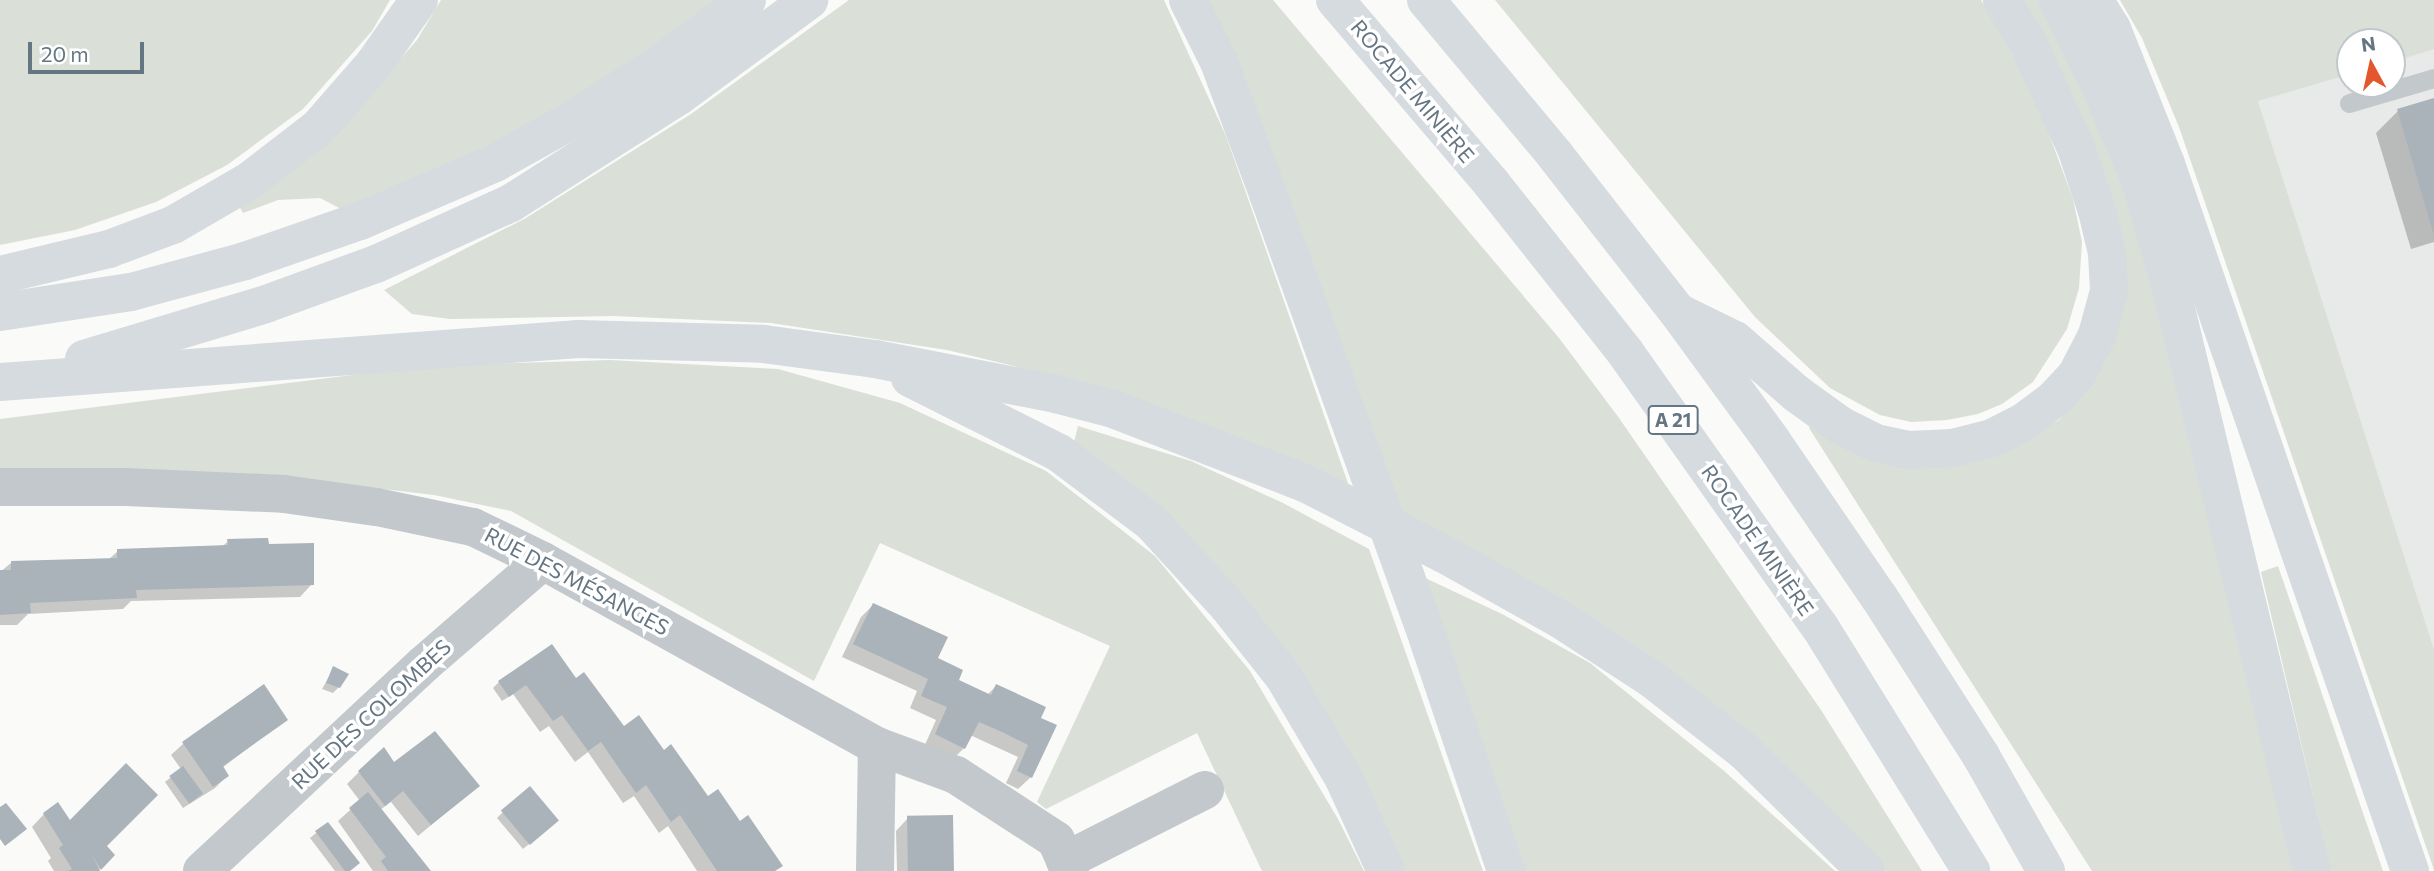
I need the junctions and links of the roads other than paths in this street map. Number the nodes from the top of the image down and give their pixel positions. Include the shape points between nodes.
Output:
1 (419, 0) edge
2 (747, 0) edge
3 (809, 0) edge
4 (1188, 0) edge
5 (1335, 0) edge
6 (1426, 0) edge
7 (2002, 0) edge
8 (2058, 0) edge
9 (2095, 0) edge
10 (2434, 79) edge
11 (2348, 103) dead end
12 (0, 275) edge
13 (0, 312) edge
14 (1677, 312) junction
15 (875, 359) junction
16 (2, 382) edge
17 (0, 487) edge
18 (543, 561) junction
19 (877, 746) junction
20 (1205, 790) dead end
21 (1067, 866) edge
22 (202, 871) edge
23 (875, 871) edge
24 (1386, 871) edge
25 (1506, 871) edge
26 (1867, 871) edge
27 (1970, 871) edge
28 (2046, 871) edge
29 (2312, 871) edge
30 (2410, 871) edge

1 - 12 highway via 374,64 319,127 249,181 173,225 109,249
2 - 13 highway via 574,119 495,163 360,221 245,261 131,292
3 - 16 highway via 679,96 512,203 376,264 267,304
4 - 25 highway via 1219,62 1268,194
5 - 27 highway, ROCADE MINIÈRE / A 21 via 1492,184 1625,352 1820,627
6 - 14 highway
7 - 14 highway via 2027,41 2076,148 2107,253 2109,291 2097,335 2077,374 2055,398 1992,438 1909,450 1887,445 1840,425 1735,340
8 - 29 highway via 2140,180 2171,288
9 - 30 highway via 2112,29 2166,164
10 - 11 lane
14 - 28 highway via 1879,597 1981,756
15 - 16 highway via 764,344 578,339
15 - 24 highway via 1059,453 1151,522 1227,605 1284,677 1343,779
15 - 26 highway via 1113,409 1305,483 1444,554 1560,619 1652,679 1745,752
17 - 18 street, RUE DES MÉSANGES via 126,487 297,496 473,527
18 - 19 street, RUE DES MÉSANGES
18 - 22 street, RUE DES COLOMBES via 424,664
19 - 21 street, RUE DES MÉSANGES via 956,775 1056,840
19 - 23 street
20 - 21 street

